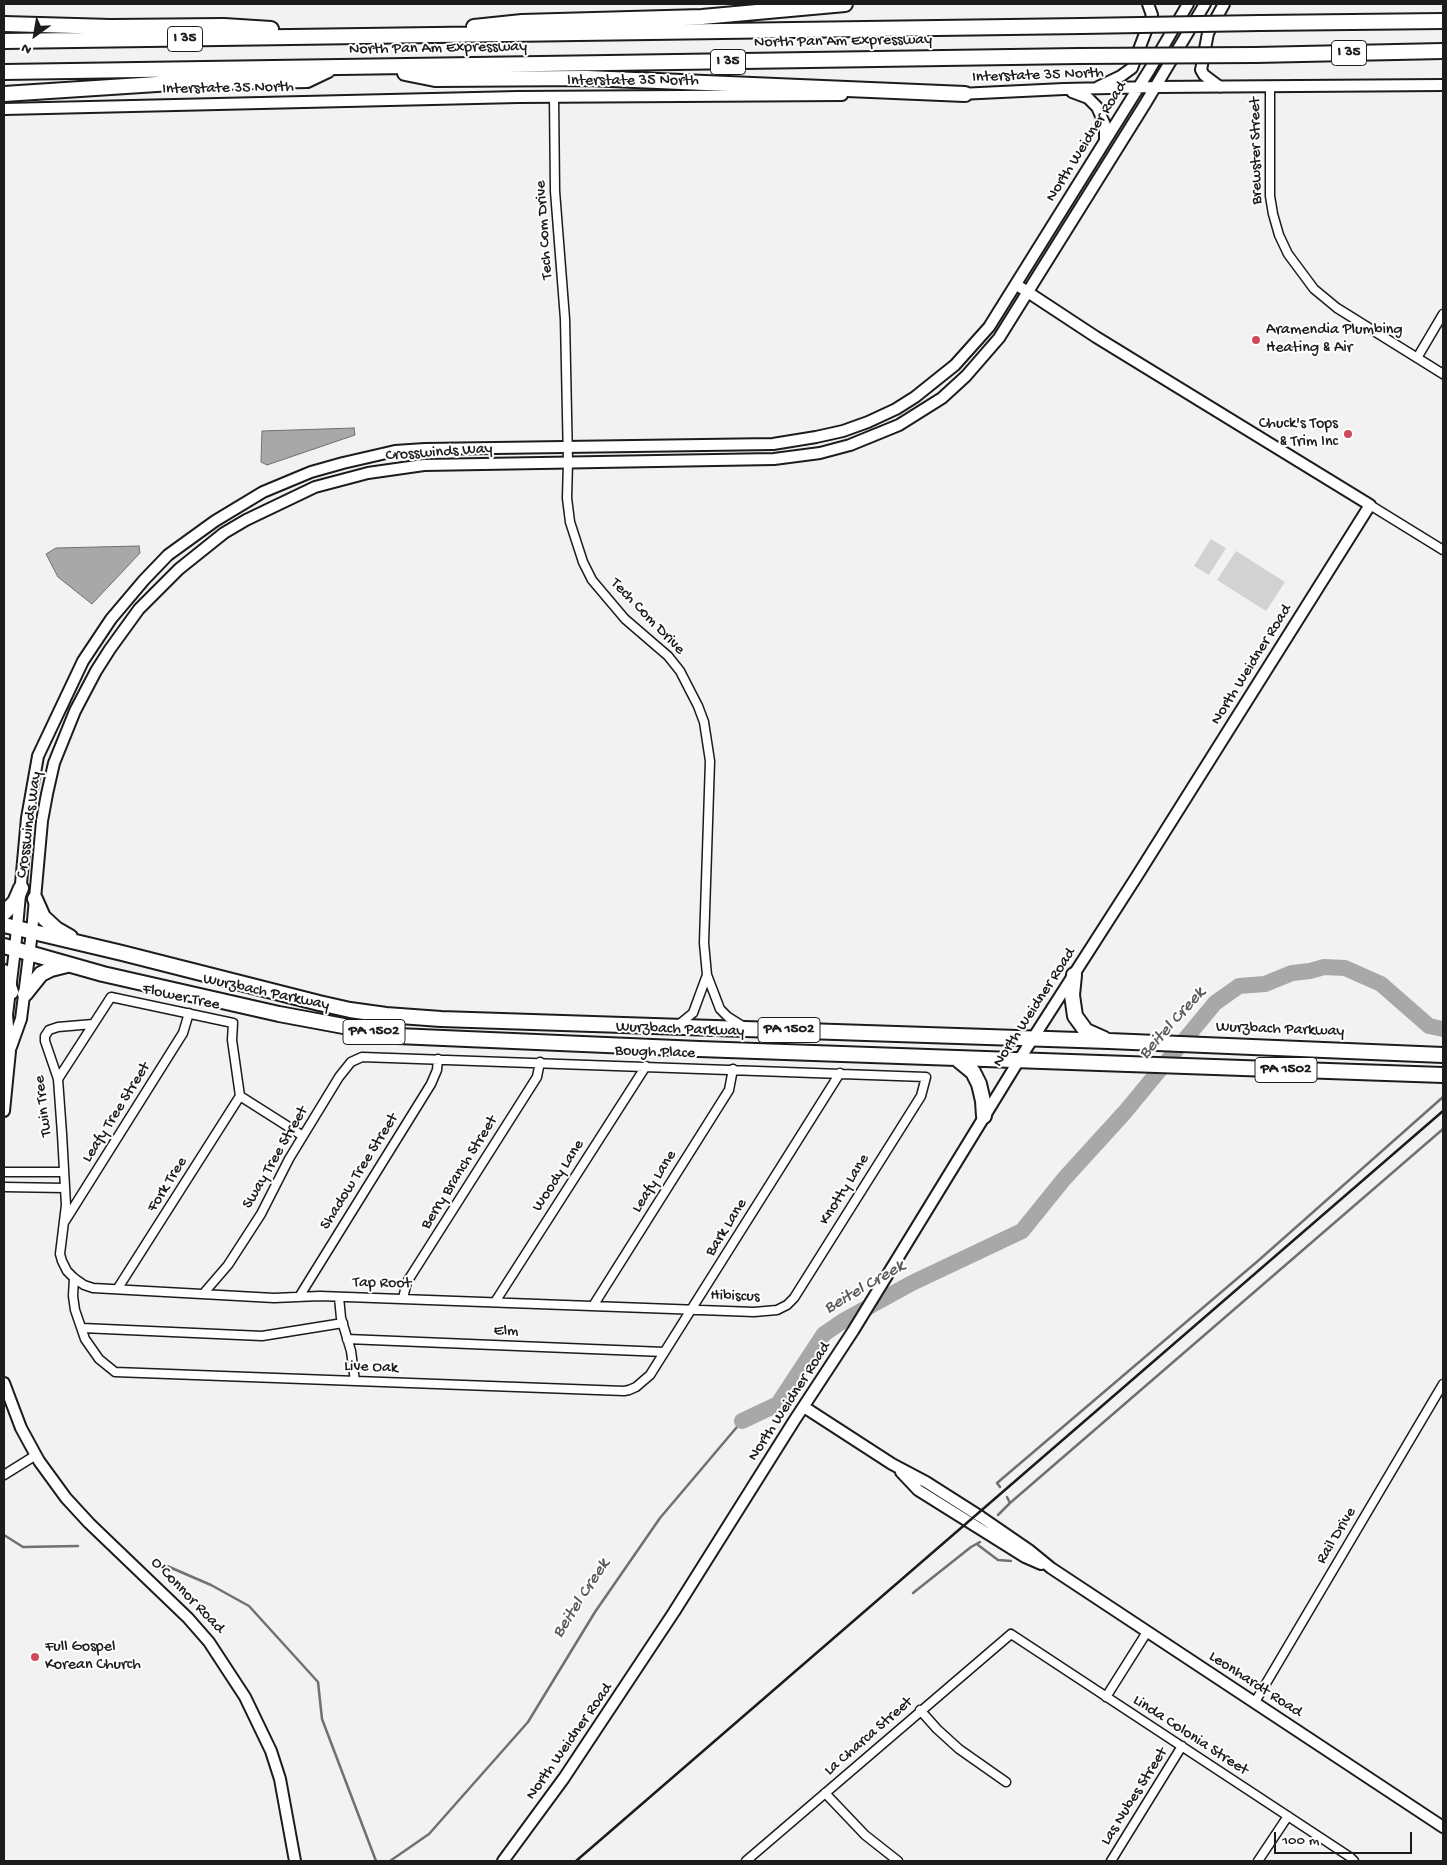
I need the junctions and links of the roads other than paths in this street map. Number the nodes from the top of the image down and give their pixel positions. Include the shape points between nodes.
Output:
1 (845, 4) edge
2 (1148, 4) edge
3 (1188, 4) edge
4 (1204, 4) edge
5 (1224, 4) edge
6 (1443, 21) edge
7 (4, 24) edge
8 (367, 36) junction
9 (384, 36) junction
10 (4, 41) edge
11 (1443, 51) edge
12 (377, 67) junction
13 (332, 68) junction
14 (4, 72) edge
15 (1443, 85) edge
16 (1270, 86) junction
17 (1155, 87) junction
18 (1220, 87) junction
19 (1138, 88) junction
20 (1064, 89) junction
21 (1095, 89) junction
22 (4, 94) edge
23 (965, 94) junction
24 (554, 97) junction
25 (4, 110) edge
26 (1104, 142) junction
27 (1017, 284) junction
28 (1028, 292) junction
29 (1443, 314) edge
30 (1416, 358) junction
31 (1443, 374) edge
32 (868, 422) junction
33 (874, 436) junction
34 (568, 446) junction
35 (568, 462) junction
36 (1370, 505) junction
37 (1443, 550) edge
38 (74, 679) junction
39 (88, 686) junction
40 (21, 888) junction
41 (35, 899) junction
42 (4, 913) edge
43 (10, 927) edge
44 (32, 932) junction
45 (80, 943) junction
46 (9, 948) edge
47 (29, 953) junction
48 (69, 965) junction
49 (4, 972) edge
50 (706, 975) junction
51 (1074, 975) junction
52 (18, 993) junction
53 (189, 1013) junction
54 (93, 1024) junction
55 (677, 1026) junction
56 (748, 1029) junction
57 (1032, 1039) junction
58 (1109, 1041) junction
59 (10, 1051) junction
60 (1443, 1054) edge
61 (383, 1057) joint
62 (956, 1058) junction
63 (438, 1059) junction
64 (1019, 1060) junction
65 (540, 1062) junction
66 (646, 1066) junction
67 (733, 1069) junction
68 (840, 1073) junction
69 (1443, 1075) edge
70 (926, 1076) joint
71 (58, 1079) junction
72 (240, 1096) junction
73 (4, 1111) edge
74 (984, 1116) junction
75 (303, 1136) junction
76 (4, 1172) edge
77 (64, 1172) junction
78 (4, 1187) edge
79 (65, 1188) junction
80 (63, 1225) junction
81 (74, 1278) junction
82 (118, 1288) junction
83 (203, 1294) junction
84 (299, 1296) junction
85 (339, 1297) junction
86 (402, 1298) junction
87 (495, 1302) junction
88 (593, 1306) junction
89 (692, 1310) junction
90 (777, 1310) joint
91 (343, 1322) junction
92 (82, 1328) junction
93 (348, 1339) junction
94 (664, 1352) junction
95 (354, 1381) junction
96 (4, 1383) edge
97 (1443, 1384) edge
98 (629, 1390) joint
99 (804, 1407) junction
100 (36, 1455) junction
101 (4, 1475) edge
102 (1147, 1632) junction
103 (1011, 1634) joint
104 (1106, 1698) junction
105 (1255, 1702) junction
106 (920, 1710) junction
107 (1182, 1746) junction
108 (1006, 1782) dead end
109 (825, 1793) junction
110 (1288, 1816) junction
111 (1443, 1827) edge
112 (295, 1861) edge
113 (503, 1861) edge
114 (746, 1861) edge
115 (898, 1861) edge
116 (1111, 1861) edge
117 (1258, 1861) edge
118 (1354, 1861) edge

1 - 9 highway via 692,17 522,22
2 - 21 main road via 1152,15 1132,68
3 - 19 main road, North Weidner Road
4 - 17 main road, North Weidner Road
5 - 18 main road via 1208,33 1201,70
6 - 9 highway, North Pan Am Expressway / I 35, bridge
7 - 8 highway via 224,26
8 - 9 highway, North Pan Am Expressway / I 35
8 - 10 highway, North Pan Am Expressway / I 35
11 - 12 highway, North Pan Am Expressway / I 35, bridge
12 - 13 highway, North Pan Am Expressway / I 35
12 - 23 highway via 435,79 587,78
13 - 14 highway, North Pan Am Expressway / I 35
13 - 22 highway via 307,80 172,83
15 - 16 main road, Interstate 35 North
16 - 18 main road, Interstate 35 North
16 - 30 street, Brewster Street via 1270,196 1279,235 1288,254 1314,289 1328,301
17 - 18 main road, Interstate 35 North
17 - 19 main road, Interstate 35 North
17 - 28 main road, North Weidner Road
19 - 21 main road, Interstate 35 North
19 - 26 main road, North Weidner Road
20 - 21 main road, Interstate 35 North
20 - 23 main road, Interstate 35 North
20 - 26 main road via 1088,98 1097,107 1105,125
23 - 24 main road, Interstate 35 North
24 - 25 main road, Interstate 35 North
24 - 34 street, Tech Com Drive via 555,191 565,319
26 - 27 main road, North Weidner Road
27 - 28 main road
27 - 32 main road, Crosswinds Way via 989,327 955,365 915,397
28 - 33 main road, Crosswinds Way via 999,338 966,376 938,401
28 - 36 main road
29 - 30 street
30 - 31 street, Brewster Street
32 - 33 main road
32 - 34 main road, Crosswinds Way via 816,437 773,444
33 - 35 main road, Crosswinds Way via 820,453 774,459
34 - 35 street, Tech Com Drive
34 - 38 main road, Crosswinds Way via 395,451 311,472 263,492 190,538 168,556 111,618
35 - 39 main road, Crosswinds Way via 398,468 315,487 293,497 224,533 172,576 133,616
35 - 50 street, Tech Com Drive via 570,522 592,580 625,619 668,656 680,671 704,722 710,761 704,943
36 - 37 street
36 - 51 main road, North Weidner Road
38 - 39 main road
38 - 40 main road, Crosswinds Way via 38,756 27,818
39 - 41 main road, Crosswinds Way via 50,778 42,821
40 - 42 highway via 15,902
40 - 43 main road, Crosswinds Way
41 - 44 main road, Crosswinds Way
41 - 45 highway via 43,917
43 - 44 highway, Wurzbach Parkway / PA 1502
43 - 46 main road
44 - 45 highway, Wurzbach Parkway / PA 1502
44 - 47 main road, Crosswinds Way
45 - 55 highway, Wurzbach Parkway / PA 1502 via 350,1010 440,1019
46 - 47 highway, Wurzbach Parkway / PA 1502
46 - 52 main road
47 - 48 highway, Wurzbach Parkway / PA 1502
47 - 52 main road
48 - 52 highway via 41,974
48 - 62 highway, Wurzbach Parkway / PA 1502 via 279,1014 397,1036
49 - 52 highway
50 - 55 street, Tech Com Drive via 692,1013
50 - 56 street, Tech Com Drive via 720,1009
51 - 57 main road, North Weidner Road
51 - 58 highway via 1075,1016 1086,1031
52 - 59 main road via 22,1019
52 - 59 main road via 7,1015
53 - 54 street, Flower Tree via 110,998
53 - 72 street, Flower Tree via 233,1023 232,1040
53 - 80 street, Leafy Tree Street via 182,1033
54 - 71 street
54 - 71 street, Twin Tree via 58,1027 47,1032 45,1041
55 - 56 highway, Wurzbach Parkway / PA 1502
56 - 57 highway, Wurzbach Parkway / PA 1502
57 - 58 highway, Wurzbach Parkway / PA 1502
57 - 64 main road, North Weidner Road
58 - 60 highway, Wurzbach Parkway / PA 1502
59 - 73 main road
61 - 63 street, Bough Place
61 - 75 street, Sway Tree Street via 362,1057 351,1062 338,1077
62 - 64 highway, Wurzbach Parkway / PA 1502
62 - 74 highway via 973,1072 979,1084
63 - 65 street, Bough Place
63 - 84 street, Shadow Tree Street via 432,1084
64 - 69 highway, Wurzbach Parkway / PA 1502
64 - 74 main road, North Weidner Road
65 - 66 street, Bough Place
65 - 86 street, Berry Branch Street via 537,1077 407,1282
66 - 67 street, Bough Place
66 - 87 street, Woody Lane
67 - 68 street, Bough Place
67 - 88 street, Leafy Lane via 729,1090
68 - 70 street, Bough Place
68 - 89 street, Bark Lane
70 - 90 street, Knotty Lane via 921,1096 794,1298
71 - 77 street, Twin Tree
72 - 75 street
72 - 82 street, Fork Tree
74 - 99 main road, North Weidner Road
75 - 83 street, Sway Tree Street via 261,1214 228,1265
76 - 77 street
77 - 79 street, Twin Tree
78 - 79 street
79 - 80 street, Twin Tree
80 - 81 street, Twin Tree via 62,1262
81 - 82 street, Tap Root via 93,1288
81 - 92 street via 74,1303
82 - 83 street, Tap Root
83 - 84 street, Tap Root via 274,1298
84 - 85 street, Tap Root
85 - 86 street, Tap Root
85 - 91 street
86 - 87 street, Tap Root
87 - 88 street, Tap Root
88 - 89 street, Tap Root
89 - 90 street, Hibiscus
89 - 94 street, Bark Lane
91 - 92 street via 262,1336
91 - 93 street
92 - 95 street, Live Oak via 93,1352 116,1372
93 - 94 street, Elm
93 - 95 street
94 - 98 street, Bark Lane via 650,1375
95 - 98 street, Live Oak
96 - 100 main road, O'Connor Road via 21,1428
97 - 105 street, Rail Drive
99 - 102 main road, Leonhardt Road via 981,1517
99 - 113 main road, North Weidner Road via 603,1722
100 - 101 street
100 - 112 main road, O'Connor Road via 66,1498 209,1642 245,1696 271,1751 280,1779
102 - 104 street
102 - 105 main road, Leonhardt Road
103 - 104 street, Linda Colonia Street
103 - 106 street, La Charca Street
104 - 107 street, Linda Colonia Street
105 - 111 main road, Leonhardt Road
106 - 108 street via 959,1750
106 - 109 street, La Charca Street
107 - 110 street, Linda Colonia Street
107 - 116 street, Las Nubes Street
109 - 114 street, La Charca Street
109 - 115 street via 865,1835
110 - 117 street
110 - 118 street, Linda Colonia Street

